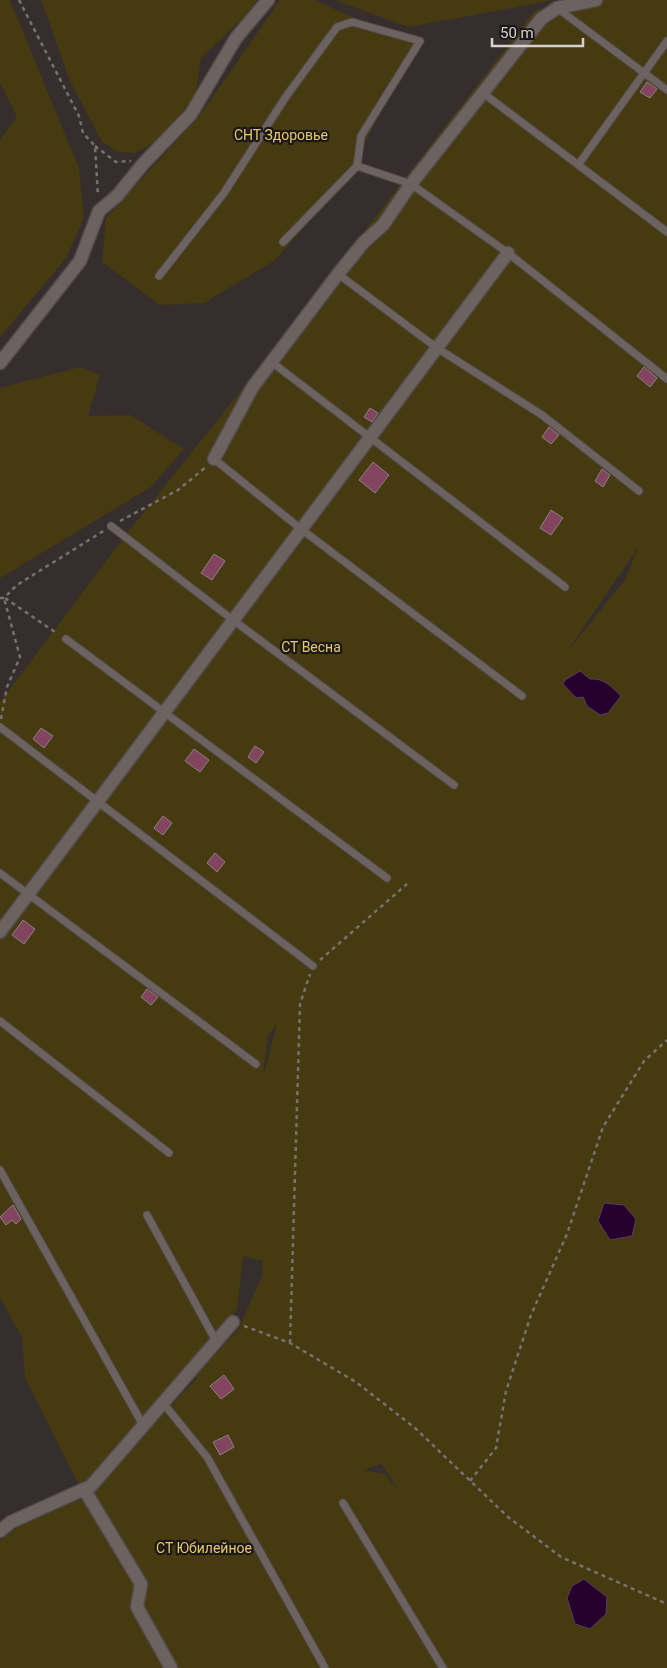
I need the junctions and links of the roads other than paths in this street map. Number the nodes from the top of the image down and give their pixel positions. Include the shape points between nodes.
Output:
1 (268, 0) edge
2 (596, 0) edge
3 (557, 8) junction
4 (667, 41) edge
5 (643, 73) junction
6 (667, 90) edge
7 (483, 93) junction
8 (578, 165) junction
9 (357, 166) junction
10 (411, 184) junction
11 (667, 232) edge
12 (283, 242) dead end
13 (508, 253) junction
14 (338, 274) junction
15 (160, 276) dead end
16 (437, 348) junction
17 (0, 363) edge
18 (273, 364) junction
19 (667, 379) edge
20 (369, 439) junction
21 (214, 459) joint
22 (638, 491) dead end
23 (111, 526) dead end
24 (301, 529) junction
25 (565, 587) dead end
26 (233, 620) junction
27 (66, 639) road end
28 (522, 696) dead end
29 (165, 712) junction
30 (0, 727) edge
31 (454, 785) dead end
32 (96, 802) junction
33 (0, 873) edge
34 (387, 878) dead end
35 (28, 893) junction
36 (0, 932) edge
37 (313, 966) road end
38 (0, 1021) edge
39 (256, 1064) dead end
40 (169, 1153) dead end
41 (0, 1170) edge
42 (147, 1215) dead end
43 (233, 1322) road end
44 (216, 1341) junction
45 (163, 1403) junction
46 (143, 1425) junction
47 (84, 1489) junction
48 (343, 1503) dead end
49 (0, 1530) edge
50 (170, 1668) edge
51 (325, 1668) edge
52 (443, 1668) edge

1 - 17 street via 236,38 191,114 146,160 117,196 99,211 80,261
2 - 3 street
3 - 5 lane
3 - 7 street via 541,19
4 - 5 lane
5 - 6 lane
5 - 8 lane
7 - 8 lane
7 - 10 street
8 - 11 lane
9 - 10 lane
9 - 12 lane
9 - 15 lane via 361,136 420,41 352,22 338,27 285,98 224,193
10 - 13 lane
10 - 14 street via 383,225
13 - 16 street
13 - 19 lane
14 - 16 lane
14 - 18 street
16 - 20 street
16 - 22 lane via 542,415
18 - 20 lane
18 - 21 street via 252,388
20 - 24 street
20 - 25 lane
21 - 24 lane
23 - 26 lane
24 - 26 street
24 - 28 lane
26 - 29 street
26 - 31 lane
27 - 29 lane
29 - 32 street
29 - 34 lane
30 - 32 lane
32 - 35 street
32 - 37 lane
33 - 35 lane
35 - 36 street
35 - 39 lane
38 - 40 lane
41 - 46 lane
42 - 44 lane
43 - 44 street
44 - 45 street
45 - 46 street
45 - 51 lane via 207,1456
46 - 47 street via 91,1486
47 - 49 street
47 - 50 street via 141,1584 137,1607
48 - 52 lane

